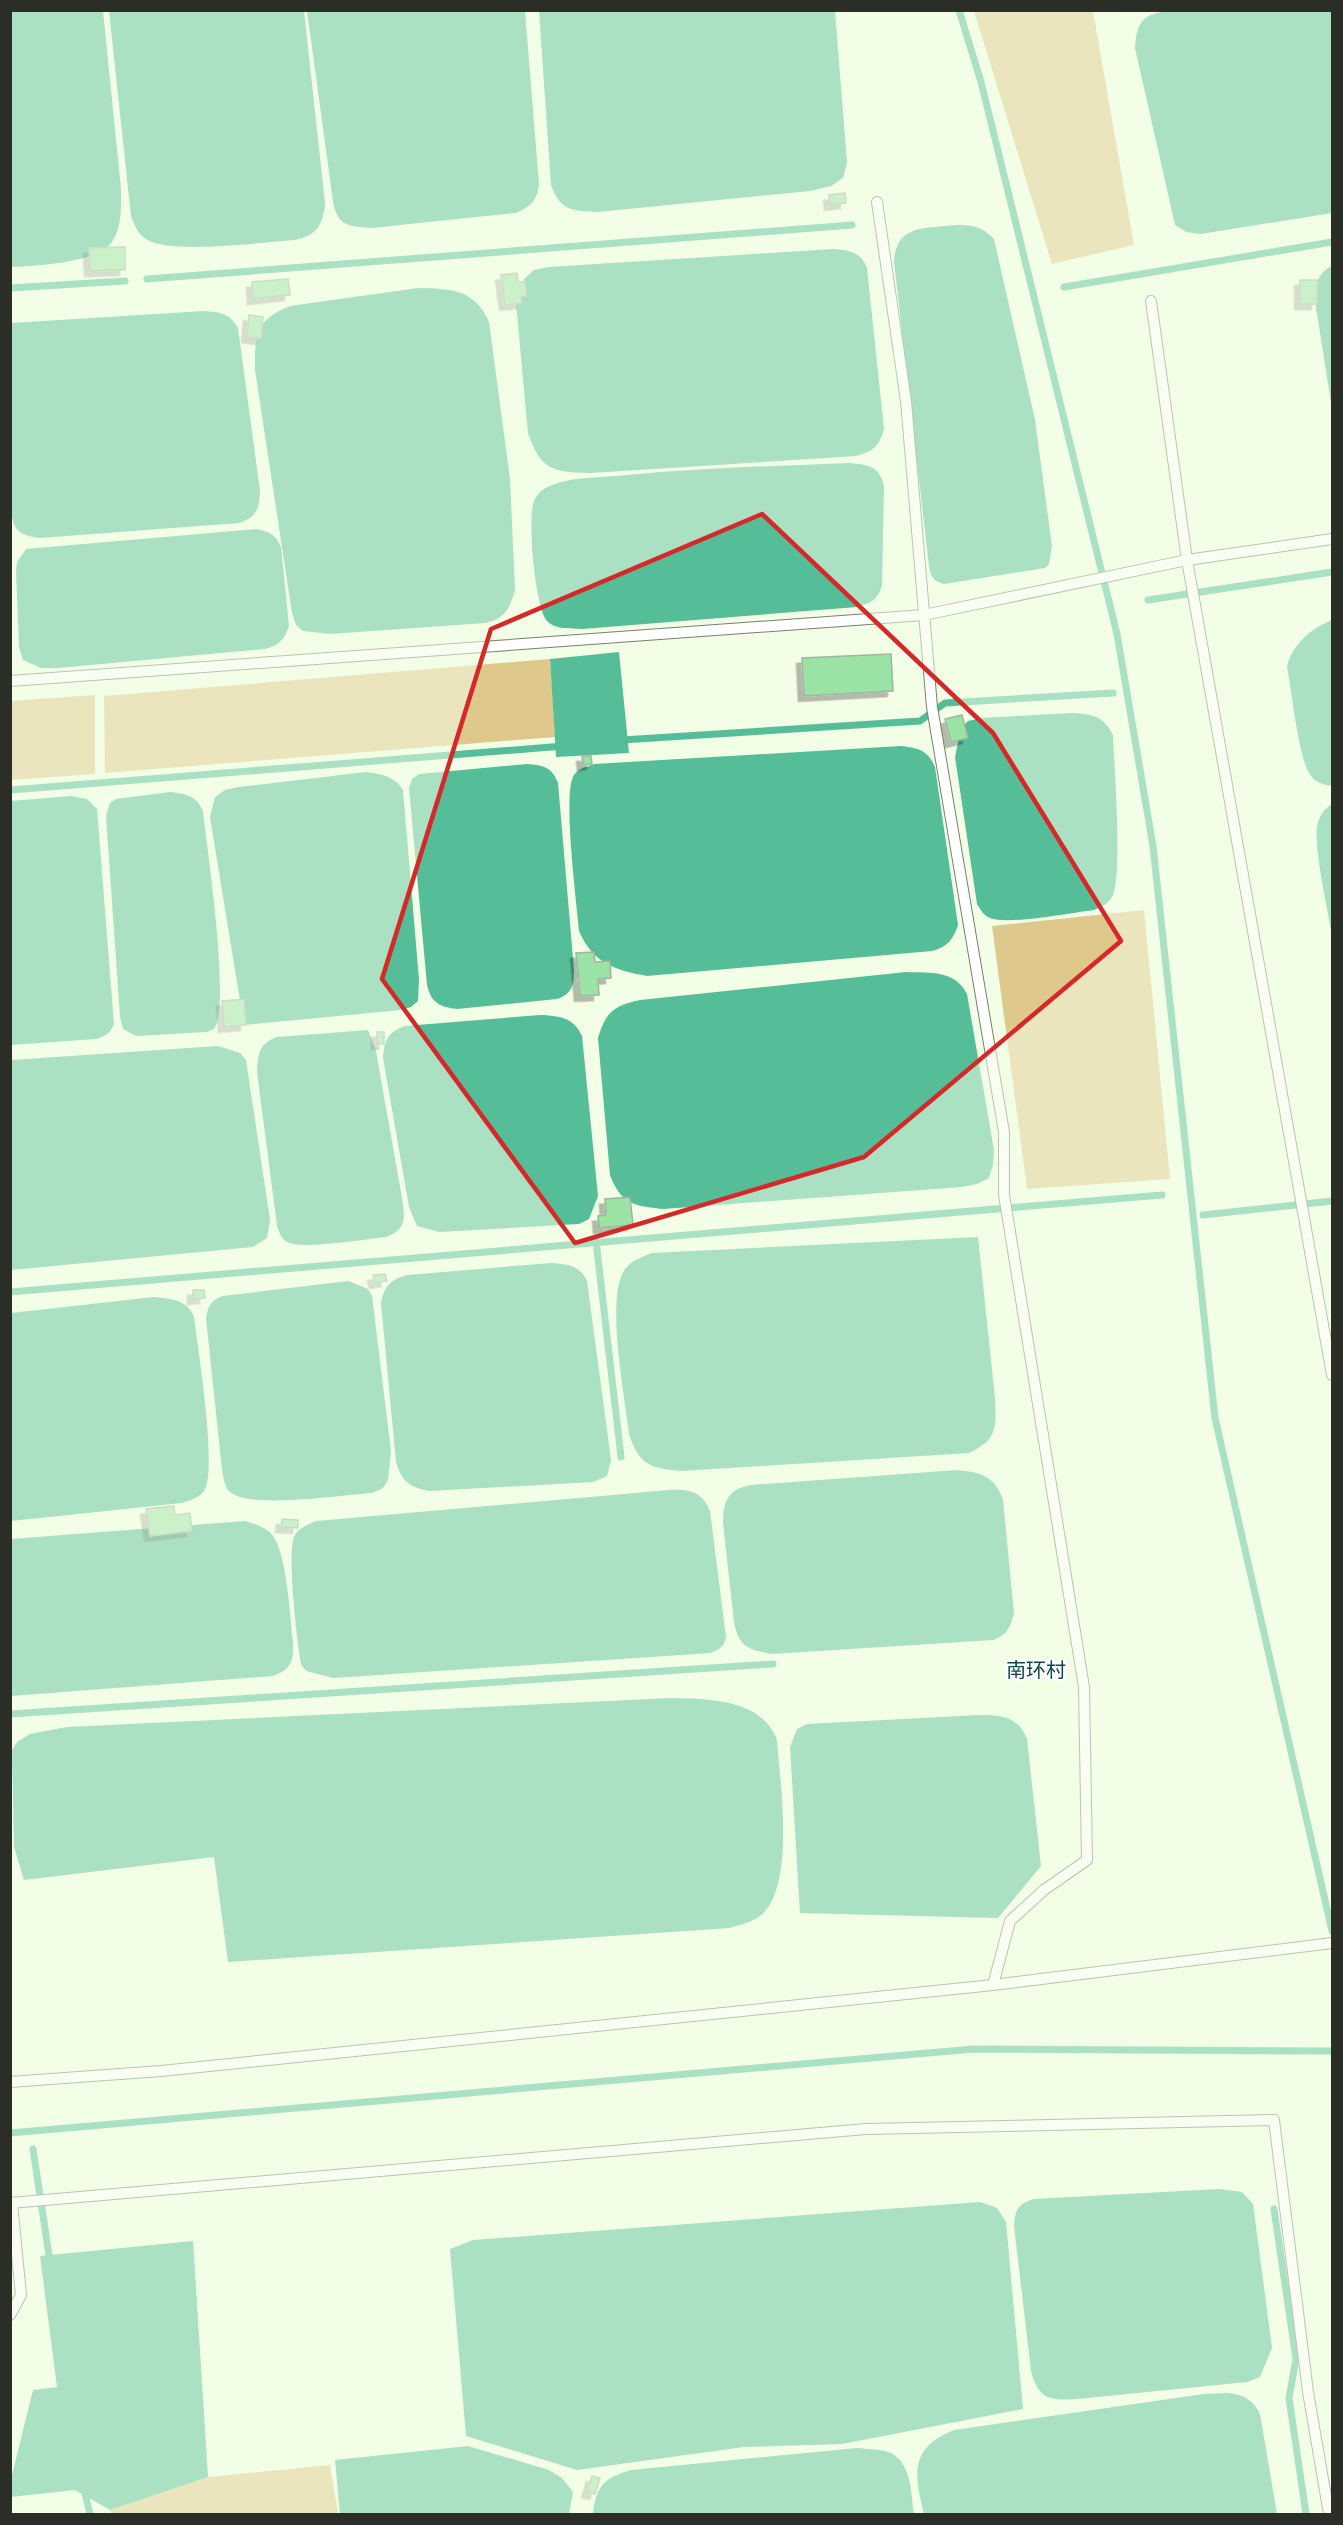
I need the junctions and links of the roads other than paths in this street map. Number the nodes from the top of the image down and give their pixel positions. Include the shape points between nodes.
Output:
1 (877, 202) dead end
2 (1152, 301) dead end
3 (1332, 539) edge
4 (1187, 560) junction
5 (924, 615) junction
6 (10, 681) edge
7 (1332, 1375) edge
8 (1332, 1943) edge
9 (993, 1985) junction
10 (10, 2082) edge
11 (11, 2203) edge
12 (10, 2315) edge
13 (1329, 2514) edge

1 - 5 lane via 906,401
2 - 4 lane
3 - 4 lane
4 - 5 lane
4 - 7 lane
5 - 6 lane
5 - 9 lane via 932,706 1004,1132 1004,1196 1084,1687 1087,1860 1044,1890 1010,1921
8 - 9 lane
9 - 10 lane via 161,2071
11 - 12 lane via 21,2295
11 - 13 lane via 866,2129 1274,2120 1308,2392

